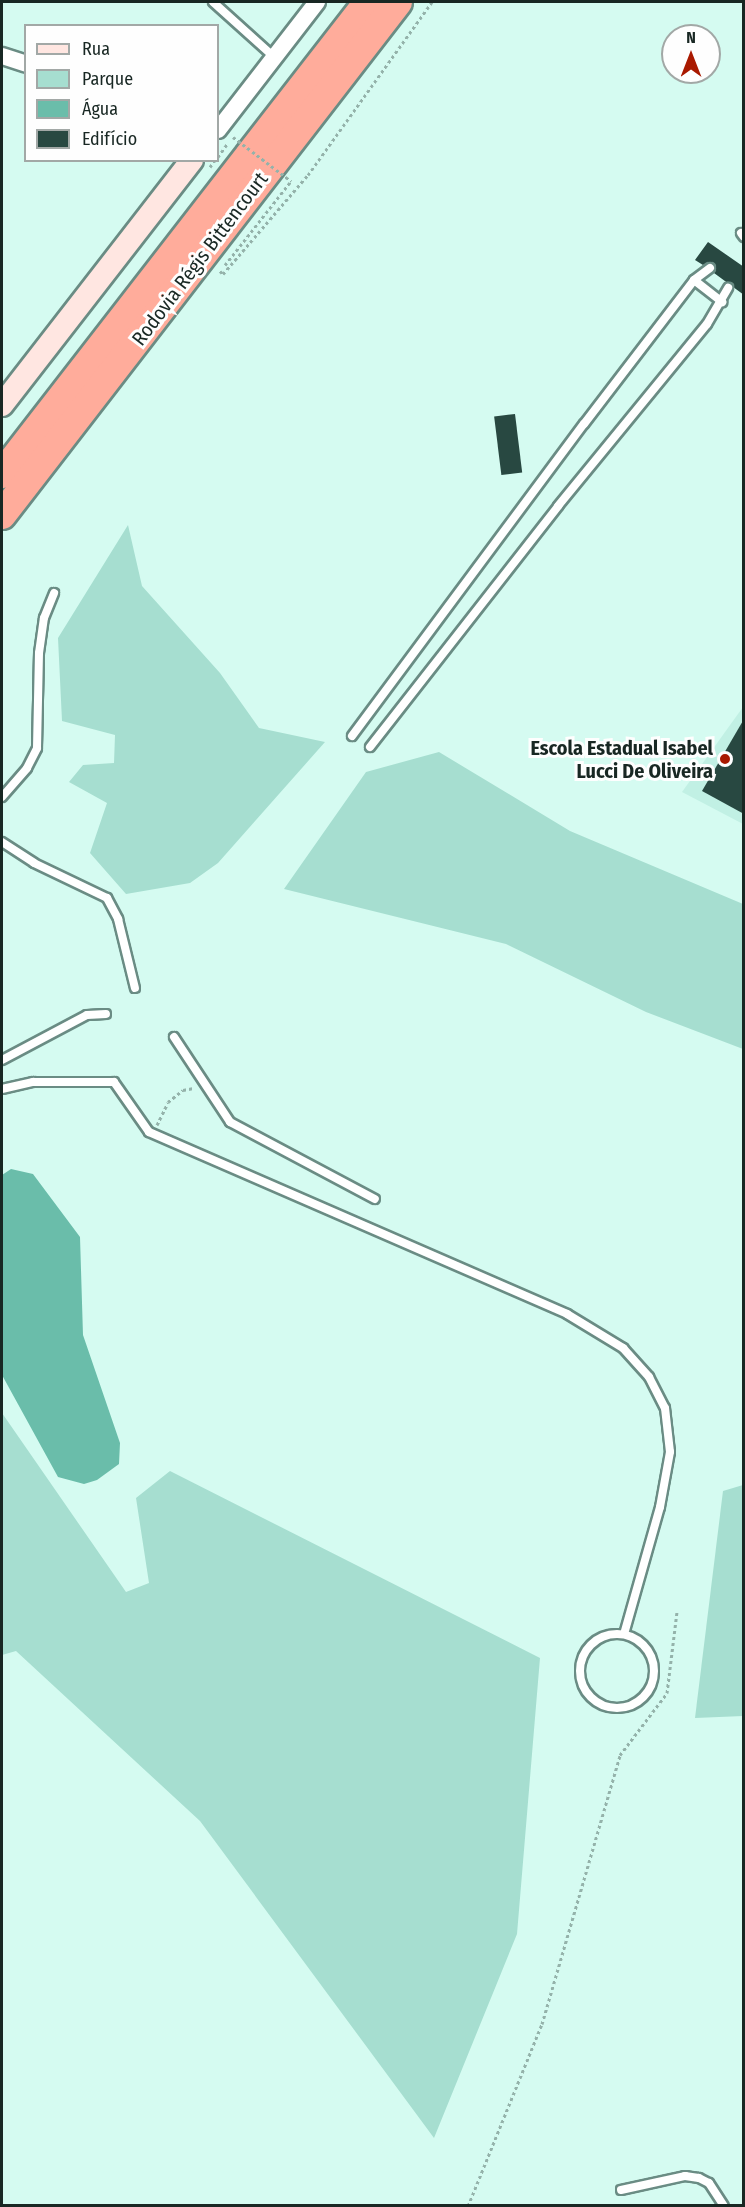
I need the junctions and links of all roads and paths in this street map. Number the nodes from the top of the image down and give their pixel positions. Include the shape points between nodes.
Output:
1 (213, 2) edge
2 (317, 2) edge
3 (368, 2) edge
4 (398, 2) edge
5 (432, 2) edge
6 (2, 56) edge
7 (274, 57) junction
8 (24, 63) edge
9 (225, 134) edge
10 (219, 154) edge
11 (190, 162) edge
12 (710, 268) dead end
13 (694, 280) junction
14 (728, 288) dead end
15 (722, 302) junction
16 (2, 405) edge
17 (2, 474) edge
18 (2, 515) edge
19 (54, 593) dead end
20 (352, 736) dead end
21 (370, 747) dead end
22 (2, 797) edge
23 (2, 842) edge
24 (135, 988) dead end
25 (106, 1014) dead end
26 (174, 1037) dead end
27 (2, 1060) edge
28 (205, 1086) junction
29 (2, 1089) edge
30 (156, 1135) junction
31 (375, 1199) dead end
32 (676, 1612) dead end
33 (624, 1634) junction
34 (621, 2190) dead end
35 (468, 2205) edge
36 (724, 2205) edge

1 - 7 lane
2 - 7 street
3 - 17 highway, Rodovia Régis Bittencourt
4 - 18 highway, Rodovia Régis Bittencourt
5 - 9 path, bridge via 308,176 224,274 220,271 291,181
6 - 8 street
7 - 9 street
9 - 10 path
11 - 16 street
12 - 13 lane
13 - 15 lane
13 - 20 lane
14 - 15 lane
15 - 21 lane
19 - 22 lane via 44,618 39,654 37,748 27,768
23 - 24 lane via 34,863 107,898 118,919
25 - 27 lane via 87,1015
26 - 28 lane
28 - 30 path via 183,1090 168,1102 159,1116
28 - 31 lane via 230,1122
29 - 30 lane via 33,1082 114,1082 149,1132
30 - 33 lane via 567,1314 623,1348 649,1377 665,1408 670,1452 660,1507
32 - 35 path via 667,1693 620,1755 542,2024
33 - 33 lane via 605,1635 589,1646 580,1663 581,1682 591,1698 608,1708 626,1708 642,1699 652,1685 655,1667 649,1650
34 - 36 lane via 685,2176 699,2178 709,2183

